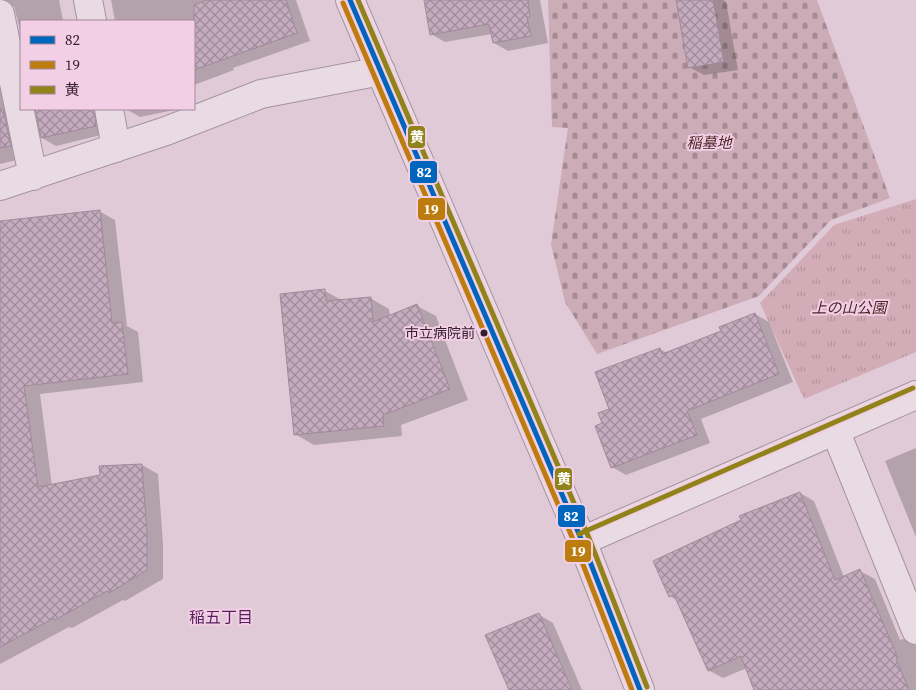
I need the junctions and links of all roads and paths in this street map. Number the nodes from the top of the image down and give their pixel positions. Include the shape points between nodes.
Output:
1 (88, 0) edge
2 (350, 0) edge
3 (0, 14) edge
4 (92, 20) edge
5 (380, 71) junction
6 (109, 110) edge
7 (116, 148) junction
8 (33, 176) junction
9 (0, 186) edge
10 (916, 395) edge
11 (835, 430) junction
12 (582, 541) junction
13 (916, 630) edge
14 (640, 690) edge

1 - 4 street
2 - 5 street
3 - 8 street
5 - 7 street via 261,94
5 - 12 street
6 - 7 street
7 - 8 street
8 - 9 street
10 - 11 street
11 - 12 street
11 - 13 street
12 - 14 street

